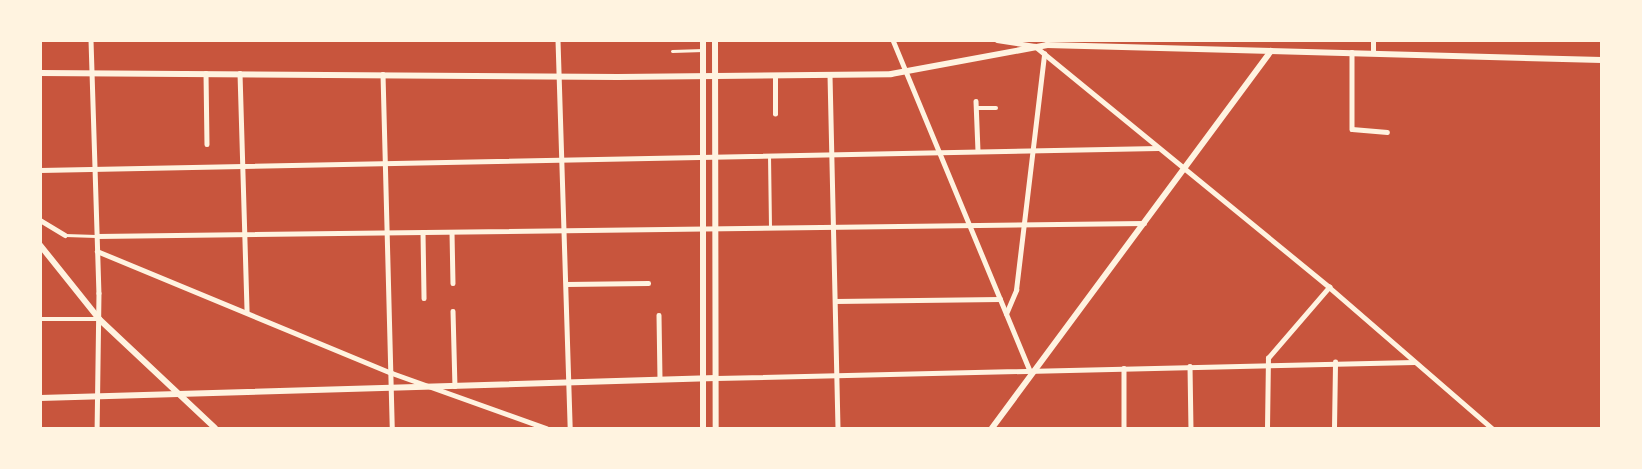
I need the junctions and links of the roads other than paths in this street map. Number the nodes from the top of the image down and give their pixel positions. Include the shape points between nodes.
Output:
1 (91, 40) edge
2 (558, 40) edge
3 (704, 40) edge
4 (715, 40) edge
5 (893, 40) edge
6 (997, 40) edge
7 (1373, 40) edge
8 (1012, 41) edge
9 (1035, 46) junction
10 (704, 50) junction
11 (672, 51) dead end
12 (1271, 51) junction
13 (1352, 52) junction
14 (1373, 53) junction
15 (1044, 54) junction
16 (1602, 60) edge
17 (92, 71) junction
18 (40, 73) edge
19 (206, 73) junction
20 (240, 73) junction
21 (907, 73) junction
22 (383, 74) junction
23 (830, 75) junction
24 (704, 76) junction
25 (715, 76) junction
26 (775, 76) junction
27 (559, 77) junction
28 (976, 100) dead end
29 (976, 108) junction
30 (996, 108) dead end
31 (775, 114) dead end
32 (1387, 132) dead end
33 (207, 144) dead end
34 (1158, 148) junction
35 (1032, 150) junction
36 (978, 151) junction
37 (939, 152) junction
38 (832, 154) junction
39 (769, 155) junction
40 (704, 157) junction
41 (715, 157) junction
42 (563, 160) junction
43 (385, 164) junction
44 (243, 167) junction
45 (95, 169) junction
46 (40, 170) edge
47 (1185, 170) junction
48 (40, 220) edge
49 (1023, 223) junction
50 (1145, 223) junction
51 (968, 224) junction
52 (833, 226) junction
53 (770, 227) junction
54 (704, 228) junction
55 (716, 228) junction
56 (565, 230) junction
57 (423, 232) junction
58 (452, 232) junction
59 (387, 233) junction
60 (245, 234) junction
61 (65, 235) joint
62 (97, 236) junction
63 (40, 245) edge
64 (97, 251) junction
65 (453, 283) dead end
66 (648, 283) dead end
67 (566, 284) junction
68 (1329, 287) junction
69 (424, 298) dead end
70 (1000, 299) junction
71 (835, 301) junction
72 (453, 311) dead end
73 (247, 312) junction
74 (1006, 314) junction
75 (659, 315) dead end
76 (40, 319) edge
77 (99, 320) junction
78 (1335, 362) junction
79 (1413, 362) junction
80 (1266, 364) junction
81 (1190, 366) junction
82 (1124, 368) junction
83 (1032, 371) junction
84 (392, 373) junction
85 (836, 374) junction
86 (704, 378) junction
87 (716, 378) junction
88 (660, 379) junction
89 (569, 381) junction
90 (433, 387) junction
91 (455, 387) junction
92 (392, 388) junction
93 (181, 396) junction
94 (97, 397) junction
95 (40, 398) edge
96 (97, 429) edge
97 (214, 429) edge
98 (392, 429) edge
99 (546, 429) edge
100 (570, 429) edge
101 (703, 429) edge
102 (716, 429) edge
103 (838, 429) edge
104 (992, 429) edge
105 (1124, 429) edge
106 (1191, 429) edge
107 (1267, 429) edge
108 (1334, 429) edge
109 (1492, 429) edge

1 - 17 street
2 - 27 street
3 - 10 main road
4 - 25 main road
5 - 21 street
6 - 8 street
7 - 14 street
8 - 9 street
9 - 12 main road
9 - 15 street
9 - 21 main road
10 - 11 street
10 - 24 main road
12 - 13 main road
12 - 47 main road
13 - 14 main road
13 - 32 street via 1352,130
14 - 16 main road
15 - 34 street
15 - 35 street
17 - 18 main road
17 - 19 main road
17 - 45 street
19 - 20 main road
19 - 33 street
20 - 22 main road
20 - 44 street
21 - 23 main road
21 - 37 street
22 - 27 main road
22 - 43 street
23 - 26 main road
23 - 38 street
24 - 25 main road
24 - 27 main road
24 - 40 main road
25 - 26 main road
25 - 41 main road
26 - 31 street
27 - 42 street
28 - 29 street
29 - 30 street
29 - 36 street
34 - 35 street
34 - 47 street
35 - 36 street
35 - 49 street
36 - 37 street
37 - 38 street
37 - 51 street
38 - 39 street
38 - 52 street
39 - 41 street
39 - 53 street
40 - 41 street
40 - 42 street
40 - 54 main road
41 - 55 main road
42 - 43 street
42 - 56 street
43 - 44 street
43 - 59 street
44 - 45 street
44 - 60 street
45 - 46 street
45 - 62 street
47 - 50 main road
47 - 68 street
48 - 61 street
49 - 50 street
49 - 51 street
49 - 74 street via 1016,290
50 - 83 main road
51 - 52 street
51 - 70 street
52 - 53 street
52 - 71 street
53 - 55 street
54 - 55 street
54 - 56 street
54 - 86 main road
55 - 87 main road
56 - 58 street
56 - 67 street
57 - 58 street
57 - 59 street
57 - 69 street
58 - 65 street
59 - 60 street
59 - 84 street
60 - 62 street
60 - 73 street
61 - 62 street
62 - 64 street
63 - 77 main road
64 - 73 street
64 - 77 street
66 - 67 street
67 - 89 street
68 - 79 street
68 - 80 street
70 - 71 street
70 - 74 street
71 - 85 street
72 - 91 street
73 - 84 street
74 - 83 street
75 - 88 street
76 - 77 street
77 - 93 main road
77 - 94 street
78 - 79 street
78 - 80 street
78 - 108 street
79 - 109 street
80 - 81 street
80 - 107 street
81 - 82 street
81 - 106 street
82 - 83 street
82 - 105 street
83 - 85 street
83 - 104 main road
84 - 90 street
84 - 92 street
85 - 87 street
85 - 103 street
86 - 87 main road
86 - 88 main road
86 - 101 main road
87 - 102 main road
88 - 89 main road
89 - 91 main road
89 - 100 street
90 - 91 main road
90 - 92 main road
90 - 99 street
92 - 93 main road
92 - 98 street
93 - 94 main road
93 - 97 main road
94 - 95 main road
94 - 96 street

